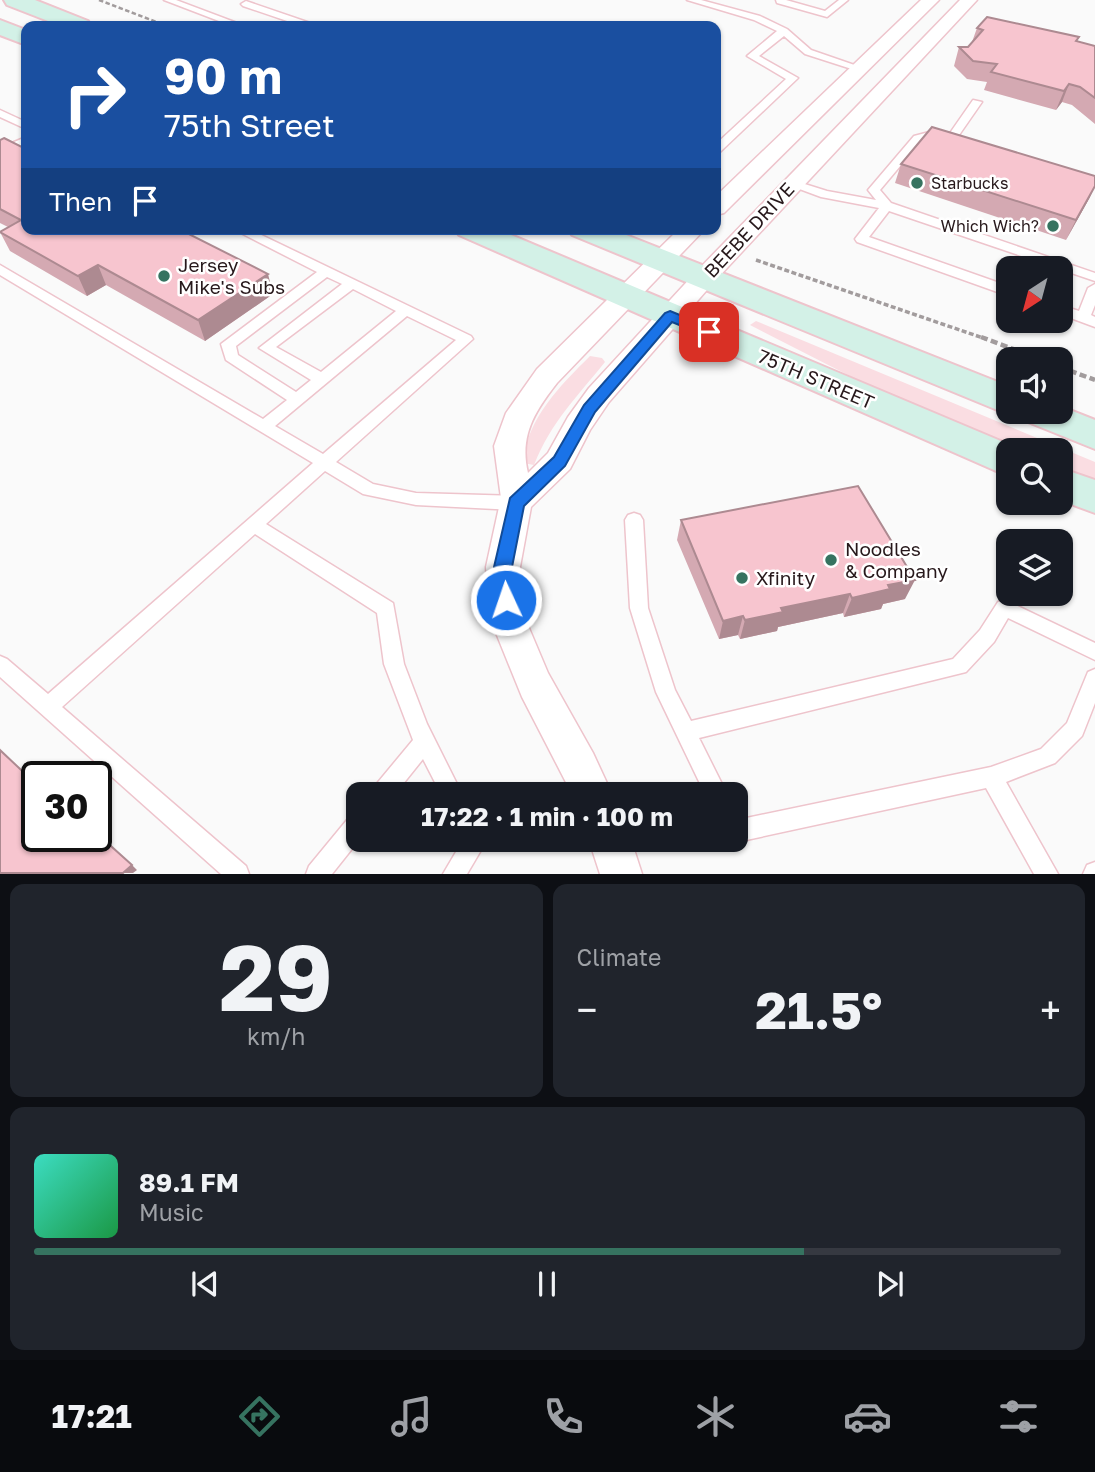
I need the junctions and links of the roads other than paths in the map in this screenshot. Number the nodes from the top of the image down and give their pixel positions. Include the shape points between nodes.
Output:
1 (15, 0) edge
2 (168, 0) edge
3 (691, 0) edge
4 (844, 0) edge
5 (931, 0) edge
6 (969, 0) edge
7 (781, 1) edge
8 (246, 4) dead end
9 (757, 18) junction
10 (68, 21) edge
11 (226, 21) edge
12 (295, 21) edge
13 (0, 27) edge
14 (783, 31) junction
15 (21, 36) edge
16 (861, 69) junction
17 (977, 102) dead end
18 (0, 113) edge
19 (21, 124) edge
20 (953, 136) junction
21 (966, 140) edge
22 (21, 142) edge
23 (721, 145) edge
24 (0, 152) edge
25 (792, 184) junction
26 (721, 203) edge
27 (887, 206) junction
28 (251, 235) edge
29 (484, 235) edge
30 (598, 235) edge
31 (687, 235) edge
32 (661, 261) junction
33 (0, 270) edge
34 (326, 271) junction
35 (1095, 276) edge
36 (704, 278) junction
37 (351, 284) junction
38 (996, 287) edge
39 (1095, 288) edge
40 (624, 296) junction
41 (406, 310) junction
42 (670, 316) junction
43 (1089, 320) edge
44 (322, 379) junction
45 (996, 395) edge
46 (297, 399) junction
47 (1068, 424) edge
48 (262, 427) junction
49 (1095, 435) edge
50 (996, 455) edge
51 (322, 462) junction
52 (1073, 488) edge
53 (1095, 497) edge
54 (516, 503) junction
55 (634, 520) dead end
56 (255, 525) junction
57 (1095, 652) edge
58 (0, 665) edge
59 (1095, 678) edge
60 (48, 707) junction
61 (685, 733) junction
62 (425, 741) junction
63 (991, 777) junction
64 (392, 782) edge
65 (446, 782) edge
66 (587, 782) edge
67 (710, 782) edge
68 (748, 829) edge
69 (346, 838) edge
70 (468, 852) edge
71 (614, 852) edge
72 (238, 873) edge
73 (317, 873) edge
74 (454, 873) edge
75 (621, 873) edge
76 (1047, 873) edge

1 - 10 main road
2 - 11 lane
3 - 9 lane
4 - 7 lane via 828,14
5 - 16 street, BEEBE DRIVE
6 - 25 street, BEEBE DRIVE
7 - 9 lane
8 - 12 lane
9 - 14 lane
13 - 15 main road
14 - 16 lane via 807,52
14 - 23 lane via 751,56 793,78
16 - 26 street, BEEBE DRIVE
17 - 20 lane
18 - 19 lane
20 - 21 lane
20 - 27 lane via 918,138 874,190
22 - 24 lane
25 - 27 lane
25 - 36 street, BEEBE DRIVE
27 - 35 lane
27 - 38 lane via 861,239
28 - 34 lane
29 - 40 main road, 75TH STREET
30 - 32 main road
31 - 32 street
32 - 36 main road
32 - 40 street
33 - 48 lane
34 - 37 lane
34 - 46 lane via 228,344 231,357
36 - 42 street, BEEBE DRIVE
36 - 45 main road
37 - 41 lane
37 - 44 lane via 266,348
39 - 43 lane
40 - 42 main road, 75TH STREET
40 - 54 street via 547,376 521,414 509,453
41 - 44 lane
41 - 51 lane via 466,340
42 - 50 main road, 75TH STREET
42 - 54 street, BEEBE DRIVE via 589,408 559,461
44 - 46 lane
46 - 48 lane
47 - 49 main road
48 - 51 lane
51 - 54 lane via 369,489 416,499
51 - 56 lane
52 - 53 main road
54 - 66 street via 503,567 512,629 524,663
55 - 61 lane via 639,608 666,692
56 - 60 lane
56 - 62 lane via 386,609 394,664
57 - 61 lane via 1004,608 987,636 959,666
58 - 60 lane
59 - 63 lane via 1075,729 1048,756
60 - 72 lane
61 - 67 lane
62 - 64 lane
62 - 65 lane
63 - 68 lane
63 - 76 lane
69 - 73 lane
70 - 74 lane
71 - 75 street

